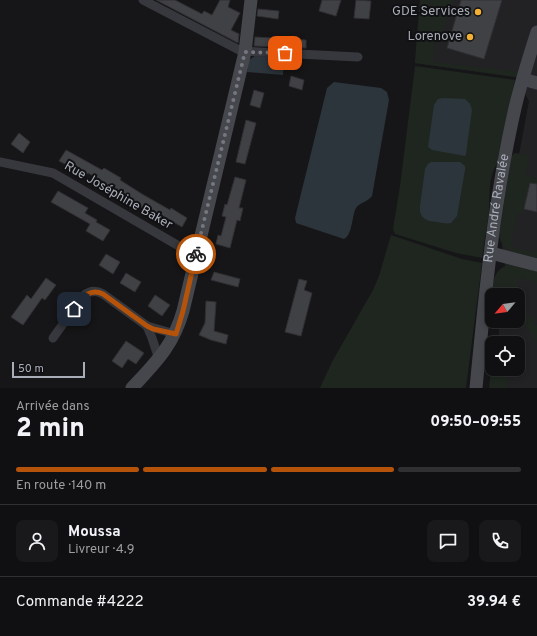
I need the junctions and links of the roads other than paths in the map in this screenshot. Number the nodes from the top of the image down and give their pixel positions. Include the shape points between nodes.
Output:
1 (143, 0) edge
2 (251, 0) edge
3 (537, 32) edge
4 (245, 52) junction
5 (358, 57) dead end
6 (523, 79) junction
7 (537, 83) edge
8 (0, 162) edge
9 (491, 253) junction
10 (196, 256) junction
11 (537, 265) edge
12 (147, 326) junction
13 (176, 334) junction
14 (52, 338) dead end
15 (159, 359) junction
16 (132, 388) edge
17 (476, 388) edge

1 - 4 street
2 - 4 street
3 - 6 street, Rue André Ravalée
4 - 5 street
4 - 10 street
6 - 7 street
6 - 9 street, Rue André Ravalée via 506,151
8 - 10 street, Rue Joséphine Baker via 53,173
9 - 11 street
9 - 17 street, Rue André Ravalée
10 - 13 street
12 - 13 street
12 - 14 street via 103,294 94,291 83,296
12 - 15 street
13 - 15 street
15 - 16 street

